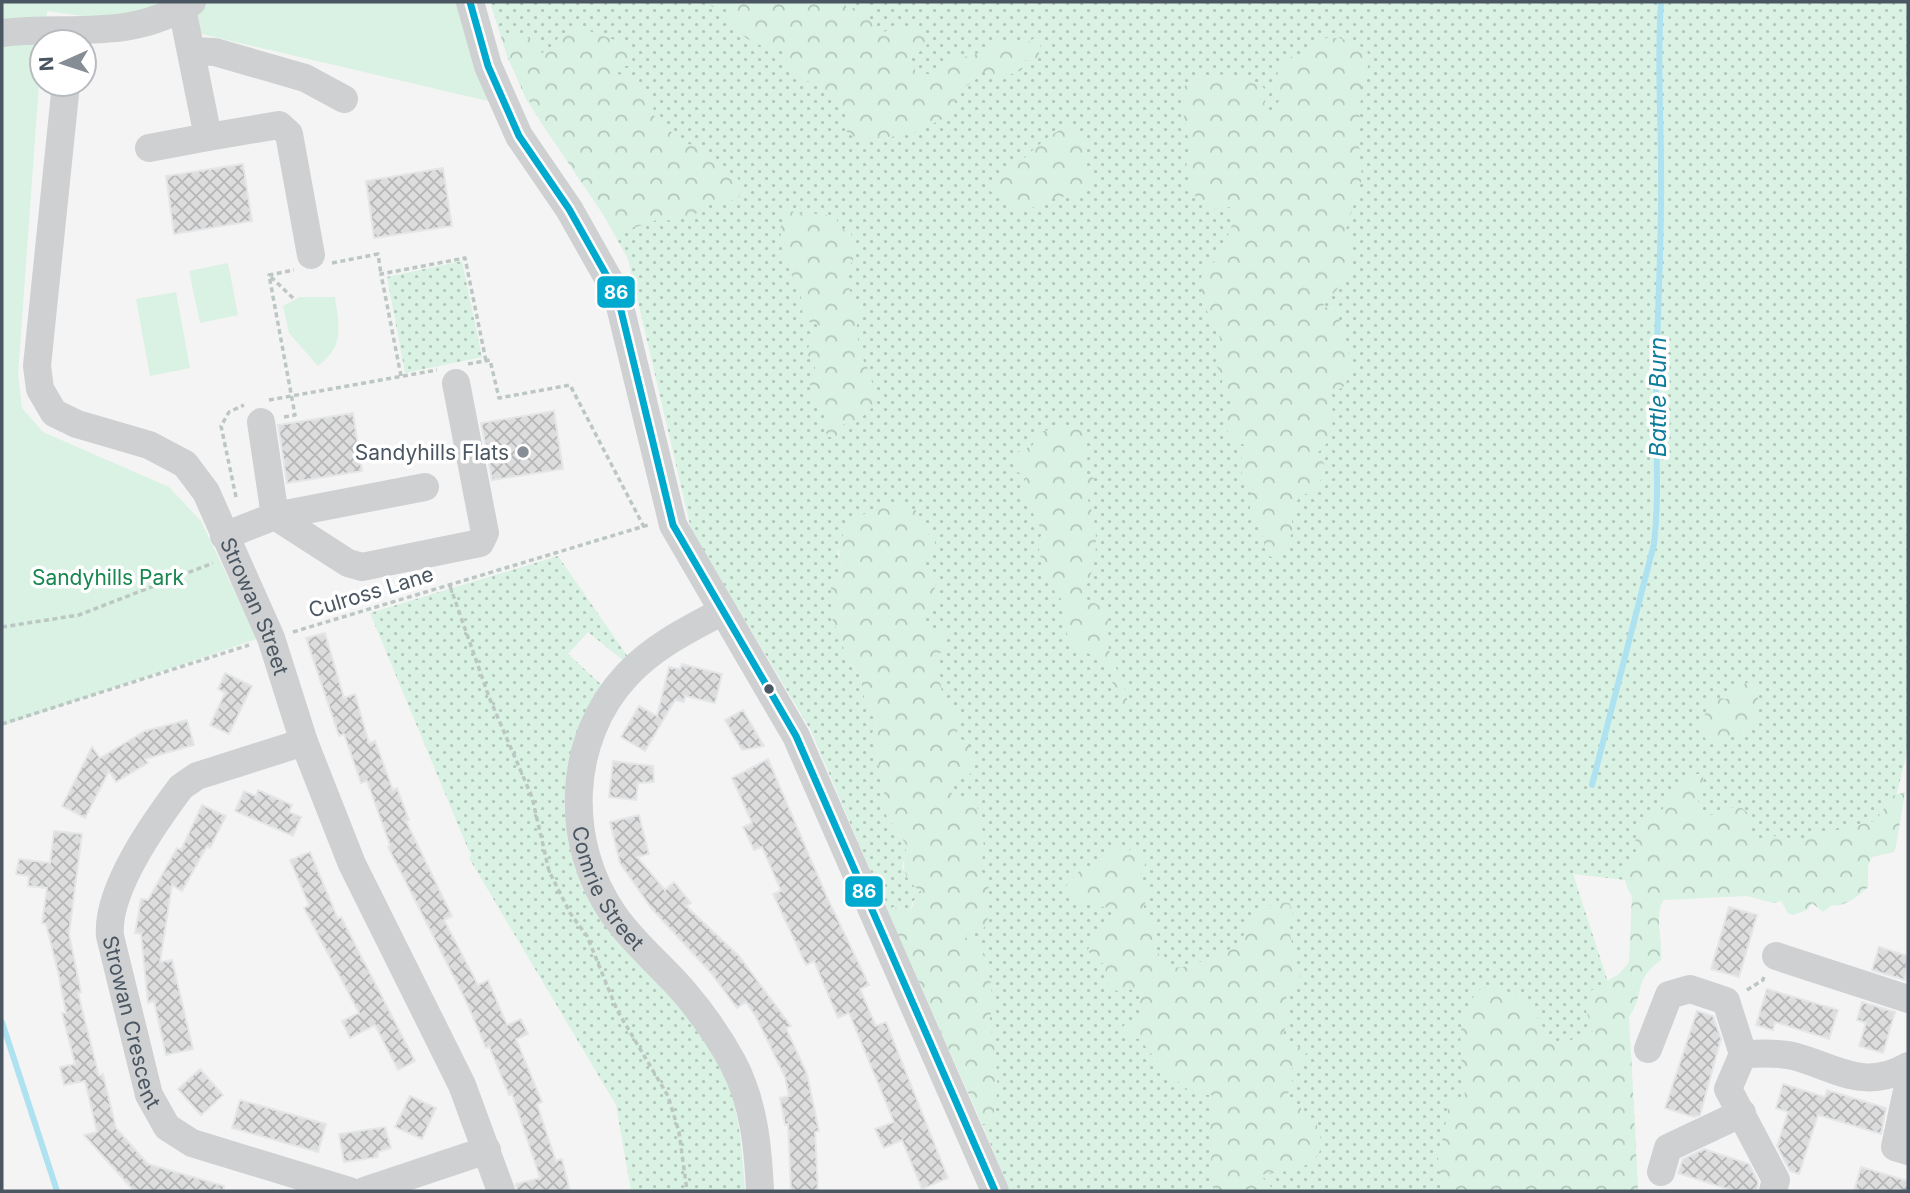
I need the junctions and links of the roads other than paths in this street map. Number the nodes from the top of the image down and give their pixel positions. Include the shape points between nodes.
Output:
1 (470, 2) edge
2 (187, 5) edge
3 (98, 32) edge
4 (2, 33) edge
5 (28, 35) edge
6 (191, 51) junction
7 (65, 98) edge
8 (344, 99) dead end
9 (208, 137) junction
10 (149, 148) dead end
11 (313, 262) road end
12 (456, 372) road end
13 (255, 410) road end
14 (425, 487) dead end
15 (275, 516) junction
16 (233, 540) junction
17 (723, 611) junction
18 (304, 742) junction
19 (1776, 956) road end
20 (1908, 999) edge
21 (1648, 1049) dead end
22 (1743, 1054) junction
23 (1908, 1066) edge
24 (1908, 1086) edge
25 (1742, 1113) junction
26 (487, 1150) junction
27 (1908, 1151) edge
28 (1661, 1172) dead end
29 (349, 1191) edge
30 (364, 1191) edge
31 (500, 1191) edge
32 (761, 1191) edge
33 (995, 1191) edge
34 (1773, 1191) edge

1 - 17 street via 488,66 519,136 569,209 617,294 670,519
2 - 3 street via 148,24
2 - 6 street
4 - 5 street
6 - 8 street via 215,52 305,78
6 - 9 street
7 - 16 street, Strowan Street via 37,366 40,389 54,413 149,445 185,464
9 - 10 street
9 - 11 street via 279,125 289,134
12 - 15 street via 485,533 480,543 357,566
13 - 15 street
14 - 15 street
15 - 16 street
16 - 18 street, Strowan Street
17 - 32 street, Comrie Street via 656,649 617,687 587,746 580,777 579,822 588,867 607,905 686,994 733,1062 754,1125
17 - 33 street via 803,750
18 - 26 street, Strowan Street via 352,864 462,1085
18 - 29 street, Strowan Crescent via 197,776 181,787 114,894 110,936 149,1096 167,1127 192,1143
19 - 20 street
21 - 22 street via 1669,995 1690,989 1726,1001
22 - 23 street via 1790,1055 1854,1078 1898,1072
22 - 25 street via 1728,1089
24 - 27 street via 1895,1147
25 - 28 street via 1668,1148
25 - 34 street via 1776,1180
26 - 30 street
26 - 31 street, Strowan Street

